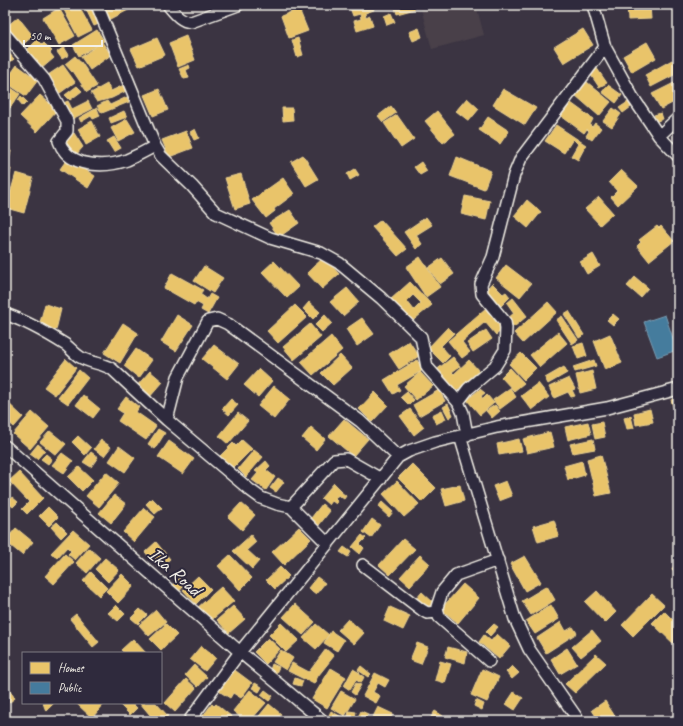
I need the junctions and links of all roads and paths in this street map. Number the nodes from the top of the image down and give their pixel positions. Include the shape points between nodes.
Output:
1 (97, 5) edge
2 (168, 5) edge
3 (238, 5) edge
4 (593, 5) edge
5 (5, 34) edge
6 (605, 47) junction
7 (678, 118) edge
8 (659, 136) junction
9 (155, 146) junction
10 (678, 156) edge
11 (5, 314) edge
12 (678, 389) edge
13 (458, 402) junction
14 (167, 420) junction
15 (464, 435) junction
16 (5, 446) edge
17 (398, 457) junction
18 (381, 479) junction
19 (291, 507) junction
20 (328, 544) junction
21 (498, 560) junction
22 (364, 565) dead end
23 (437, 612) junction
24 (240, 652) junction
25 (489, 661) dead end
26 (189, 721) edge
27 (323, 721) edge
28 (579, 721) edge

1 - 9 street
2 - 3 street via 178,17 191,22
4 - 6 street
5 - 9 street via 41,74 68,121 67,131 59,141 68,155 82,162 107,165 126,160
6 - 8 street via 632,96
6 - 13 street via 521,158 514,175 493,257 481,284 482,294 505,322 505,350 495,366 468,389
7 - 8 street
8 - 10 street
9 - 13 street via 161,156 216,213 270,238 321,253 339,263 381,298 421,337 427,367
11 - 14 street via 40,330 80,357 112,369
12 - 15 street via 607,408
13 - 15 street via 463,413
14 - 17 street via 178,377 208,321 217,319 228,324 360,421
14 - 19 street via 261,498
15 - 17 street via 435,442
15 - 21 street
16 - 24 street, Ika Road
17 - 18 street
18 - 19 street via 346,459 334,460
18 - 20 street
19 - 20 street
20 - 24 street
21 - 23 street via 456,575 442,592
21 - 28 street via 515,619 529,649
22 - 23 street via 422,610 427,613
23 - 25 street via 439,617
24 - 26 street
24 - 27 street, Ika Road

